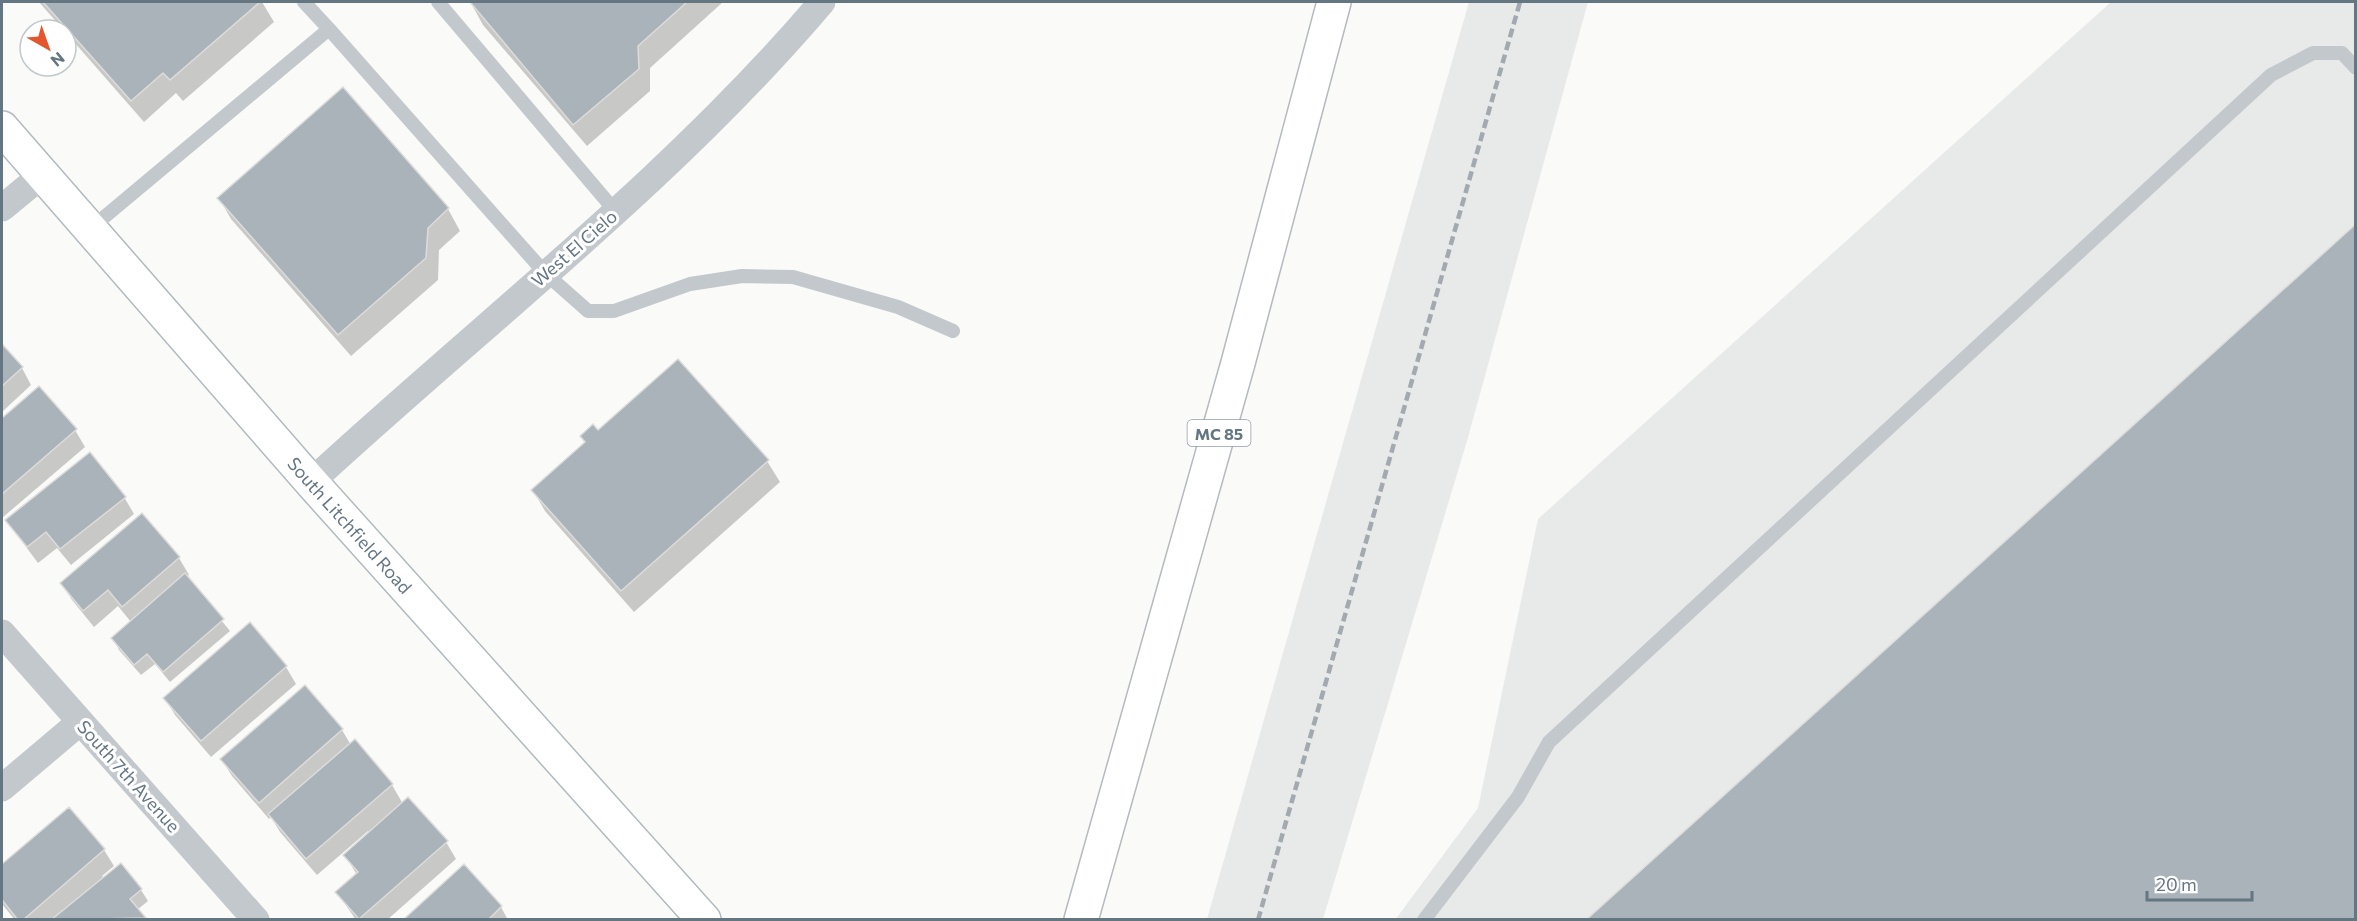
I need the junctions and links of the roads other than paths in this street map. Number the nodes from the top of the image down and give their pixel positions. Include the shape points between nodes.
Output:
1 (304, 2) edge
2 (438, 2) edge
3 (822, 2) edge
4 (1334, 2) edge
5 (328, 29) junction
6 (2355, 68) edge
7 (2, 128) edge
8 (42, 175) junction
9 (2, 208) edge
10 (616, 212) junction
11 (90, 229) junction
12 (545, 273) junction
13 (953, 331) dead end
14 (312, 482) junction
15 (2, 633) edge
16 (80, 722) junction
17 (2, 788) edge
18 (256, 920) edge
19 (704, 920) edge
20 (1081, 920) edge
21 (1424, 920) edge

1 - 5 lane
2 - 10 lane
3 - 10 street, West El Cielo via 740,94
4 - 20 main road, MC 85 via 1238,363
5 - 11 lane
5 - 12 lane
6 - 21 lane via 2342,53 2313,53 2271,75 1549,742 1518,797
7 - 8 main road, South Litchfield Road
8 - 9 street
8 - 11 main road, South Litchfield Road
10 - 12 street, West El Cielo
11 - 14 main road, South Litchfield Road
12 - 13 lane via 588,311 614,311 690,284 742,276 794,277 898,307
12 - 14 street, West El Cielo
14 - 19 main road, South Litchfield Road
15 - 16 street, South 7th Avenue
16 - 17 street
16 - 18 street, South 7th Avenue

